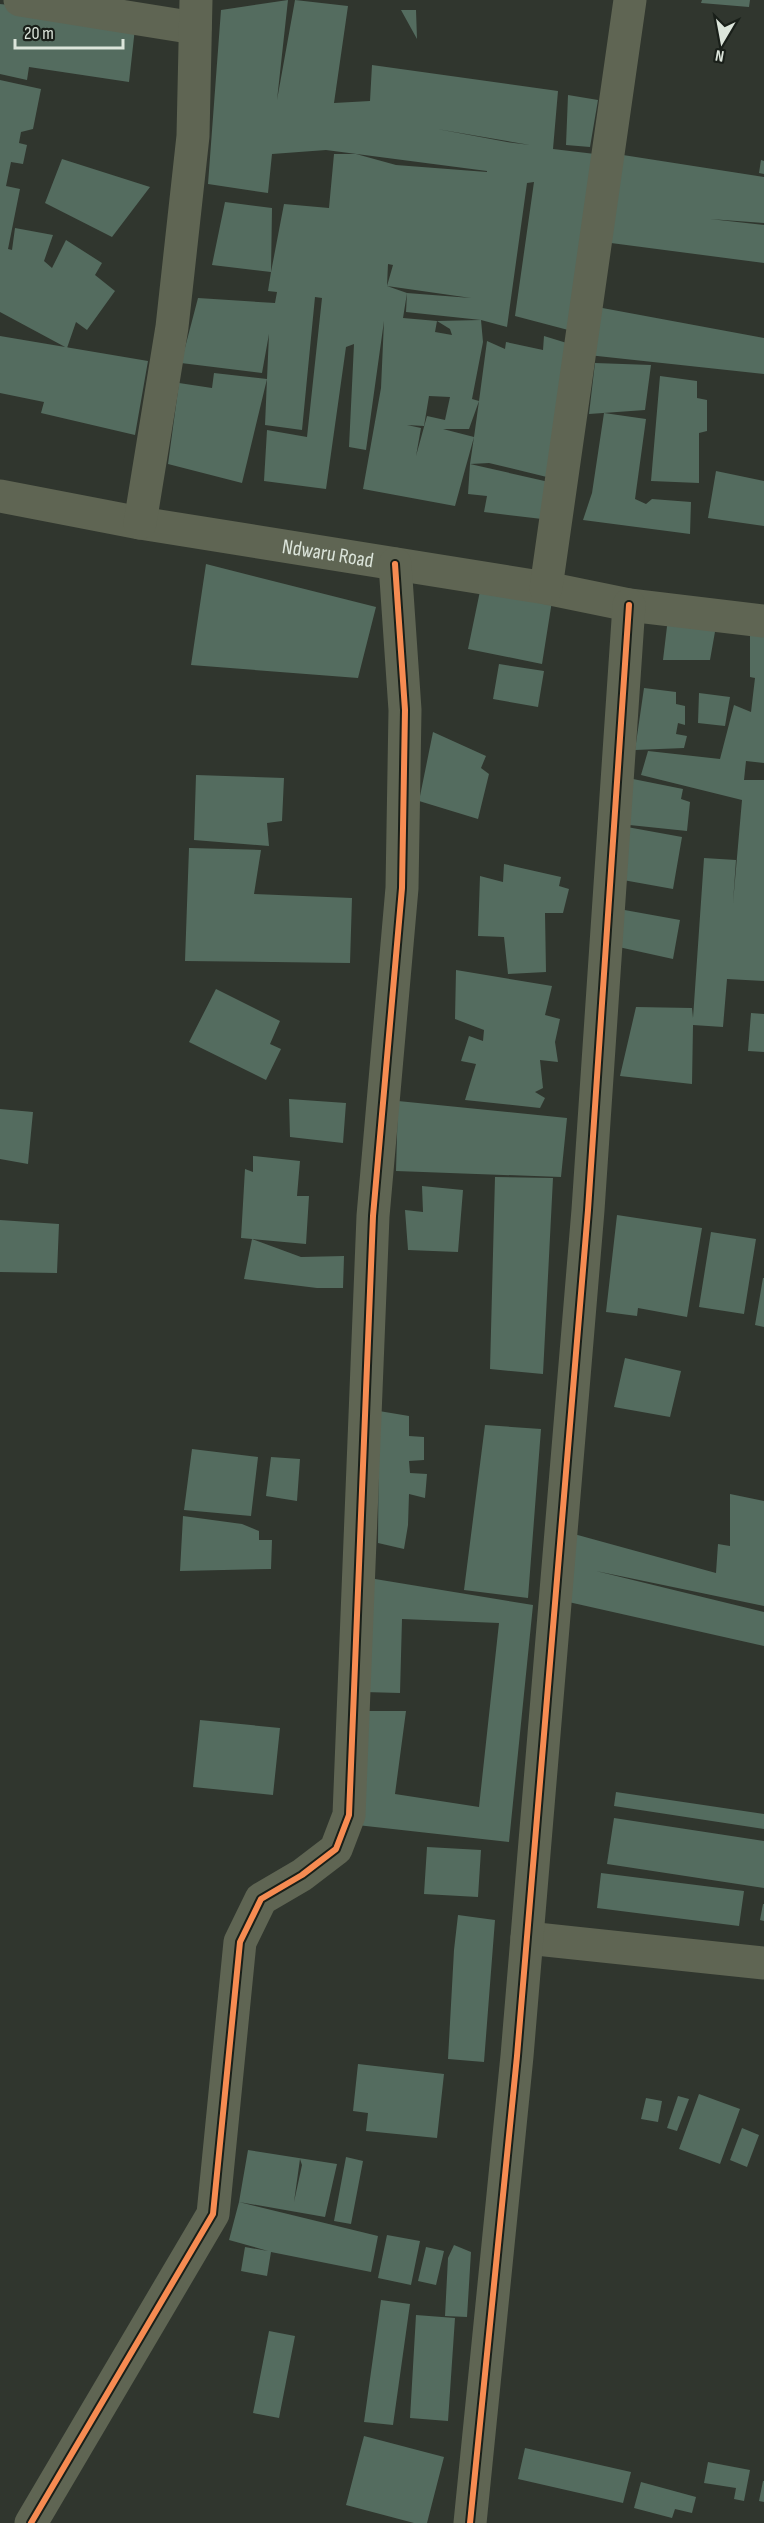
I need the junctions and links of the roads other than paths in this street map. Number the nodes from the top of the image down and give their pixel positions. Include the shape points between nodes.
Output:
1 (20, 0) edge
2 (630, 0) edge
3 (195, 14) edge
4 (0, 496) edge
5 (140, 523) junction
6 (395, 564) junction
7 (546, 588) junction
8 (629, 605) junction
9 (764, 621) edge
10 (527, 1938) junction
11 (764, 1963) edge
12 (31, 2523) edge
13 (470, 2523) edge

1 - 3 street
2 - 7 street
3 - 5 street via 193,136 173,315
4 - 5 street, Ndwaru Road
5 - 6 street, Ndwaru Road
6 - 7 street, Ndwaru Road
6 - 12 street via 405,710 402,888 373,1216 349,1815 336,1849 261,1899 240,1942 213,2214
7 - 8 street, Ndwaru Road
8 - 9 street, Ndwaru Road
8 - 10 street via 588,1198
10 - 11 street
10 - 13 street

